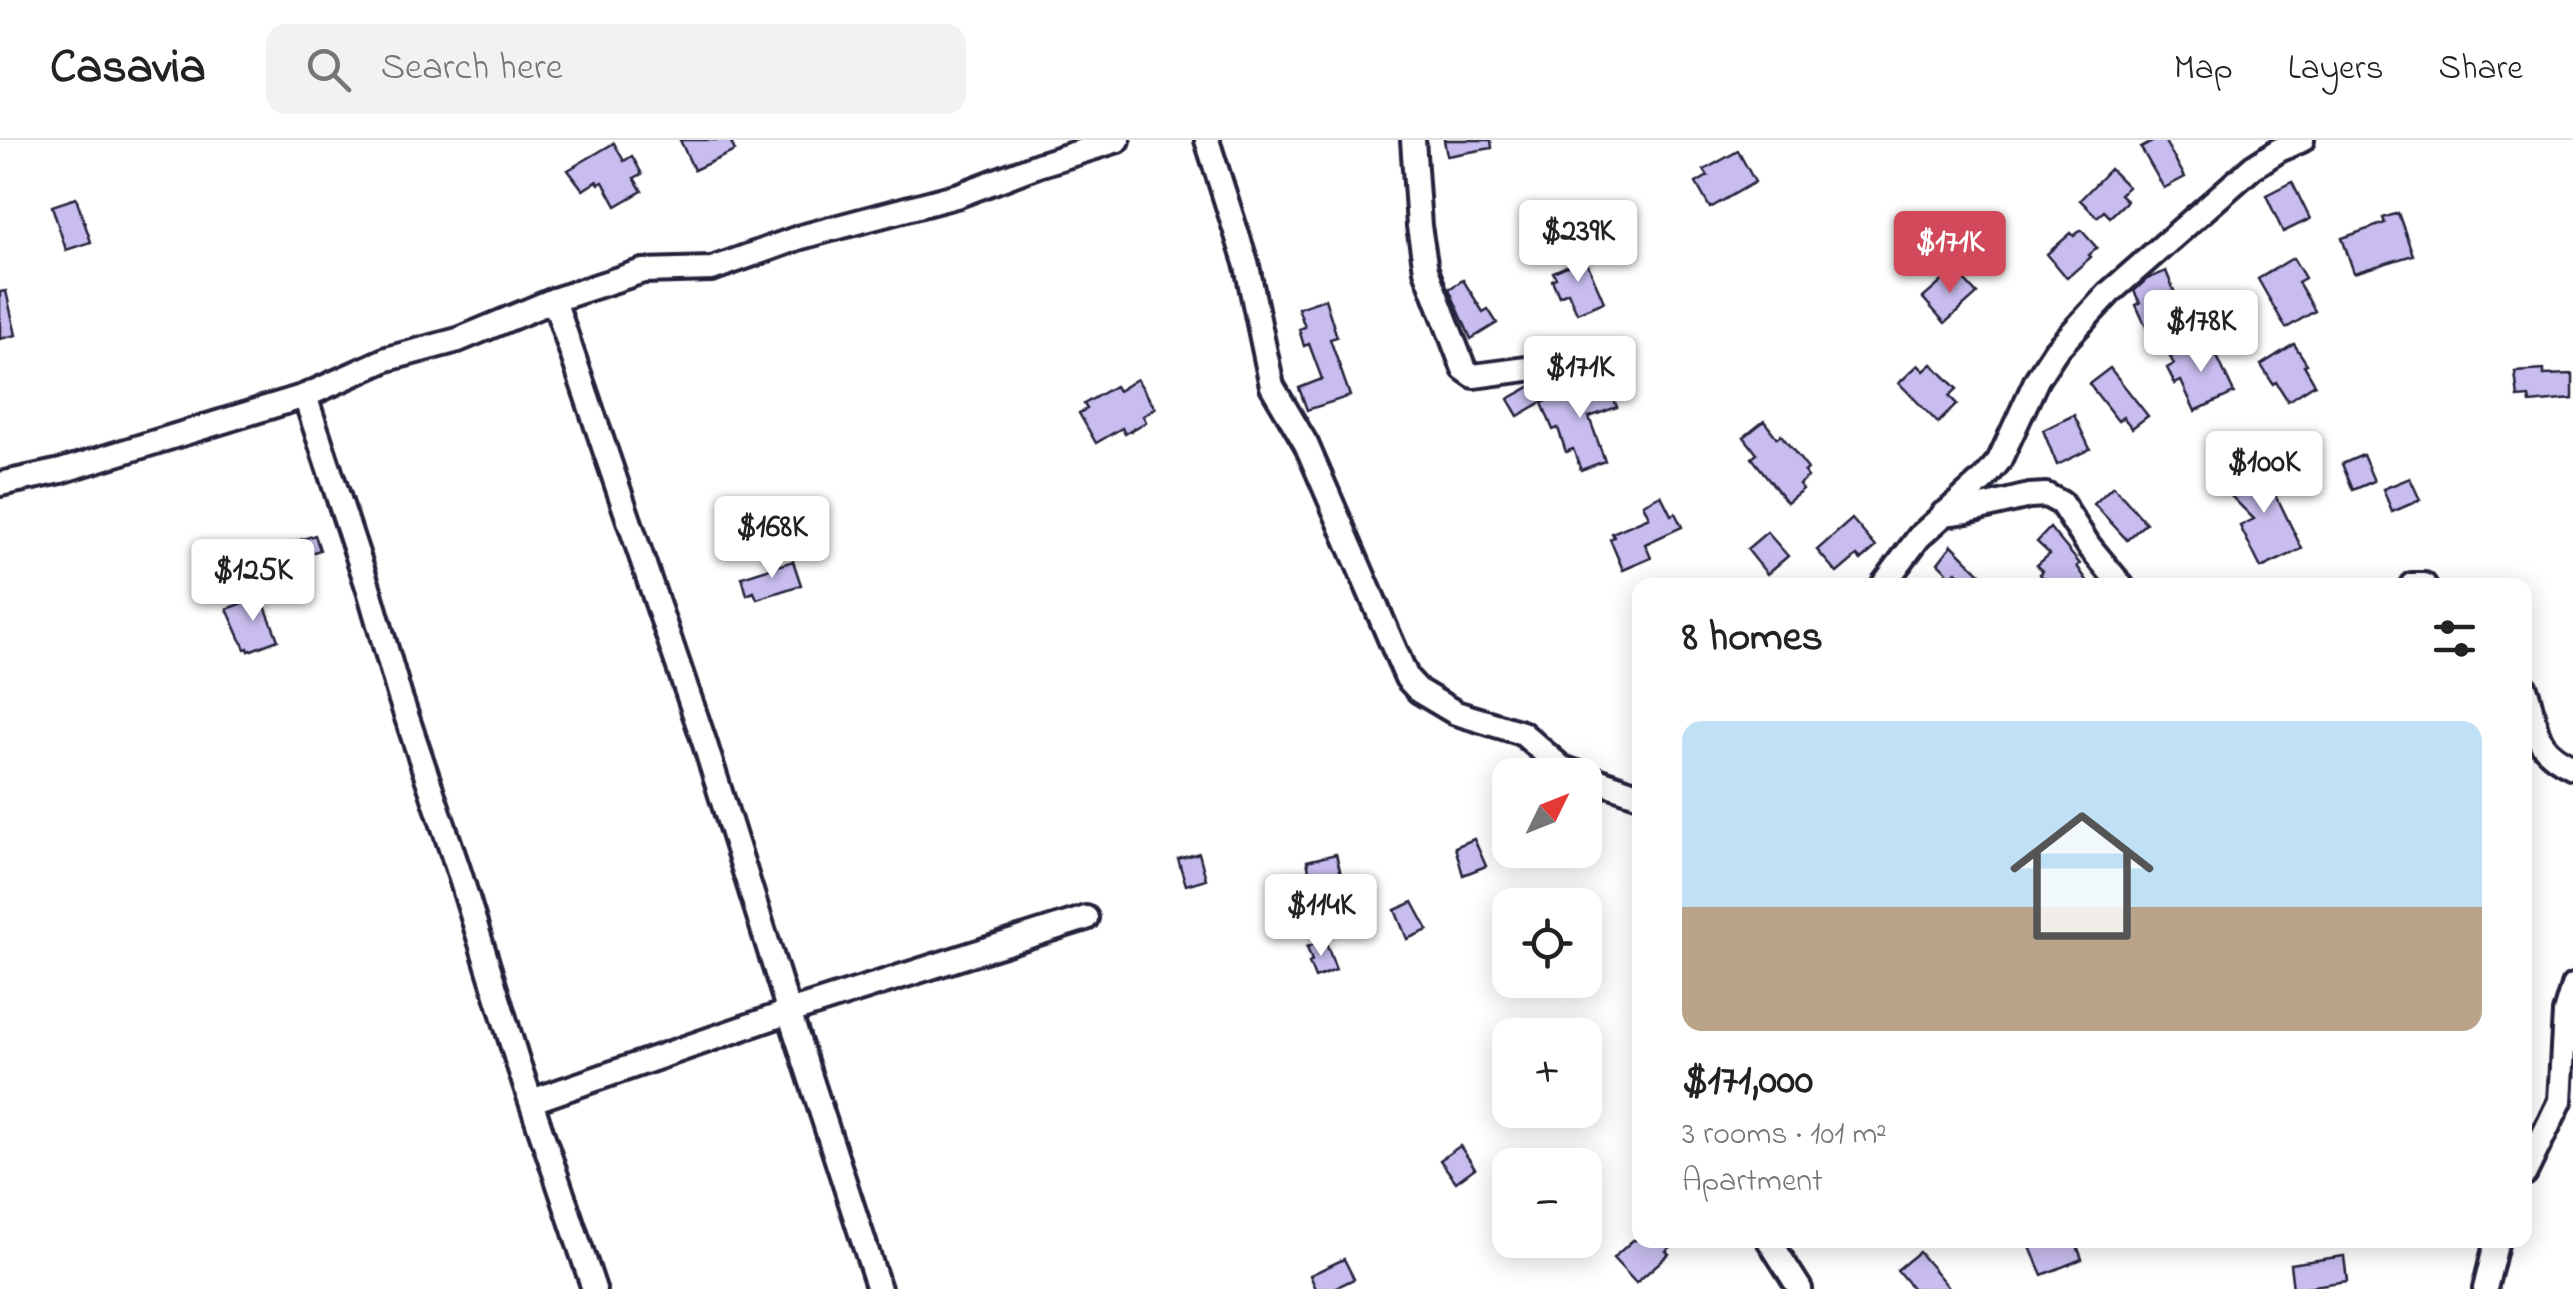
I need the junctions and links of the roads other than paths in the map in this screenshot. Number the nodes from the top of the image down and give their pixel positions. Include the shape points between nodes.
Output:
1 (1118, 140) edge
2 (1207, 140) edge
3 (1413, 140) edge
4 (2302, 140) edge
5 (554, 300) junction
6 (1541, 367) dead end
7 (305, 396) junction
8 (0, 484) edge
9 (1944, 514) junction
10 (1888, 578) edge
11 (2115, 578) edge
12 (2532, 722) edge
13 (1551, 758) edge
14 (2573, 767) edge
15 (1602, 781) edge
16 (1632, 792) edge
17 (1086, 918) dead end
18 (2573, 986) edge
19 (788, 1012) junction
20 (532, 1101) junction
21 (2532, 1159) edge
22 (1775, 1248) edge
23 (2495, 1248) edge
24 (594, 1289) edge
25 (879, 1289) edge
26 (1800, 1289) edge
27 (2485, 1289) edge

1 - 5 street via 712,269 643,271
2 - 13 street via 1247,266 1272,386 1306,444 1408,678 1456,713 1522,733
3 - 6 street via 1426,270 1464,369 1474,376
4 - 9 street via 2253,167 2109,293 2037,379 1999,461
5 - 7 street via 458,340 387,359
5 - 19 street
7 - 8 street
7 - 20 street
9 - 10 street
9 - 11 street via 2046,495 2061,503
12 - 14 street via 2547,752
15 - 16 street
17 - 19 street
18 - 21 street via 2564,1013 2560,1101
19 - 20 street
19 - 25 street
20 - 24 street
22 - 26 street
23 - 27 street

